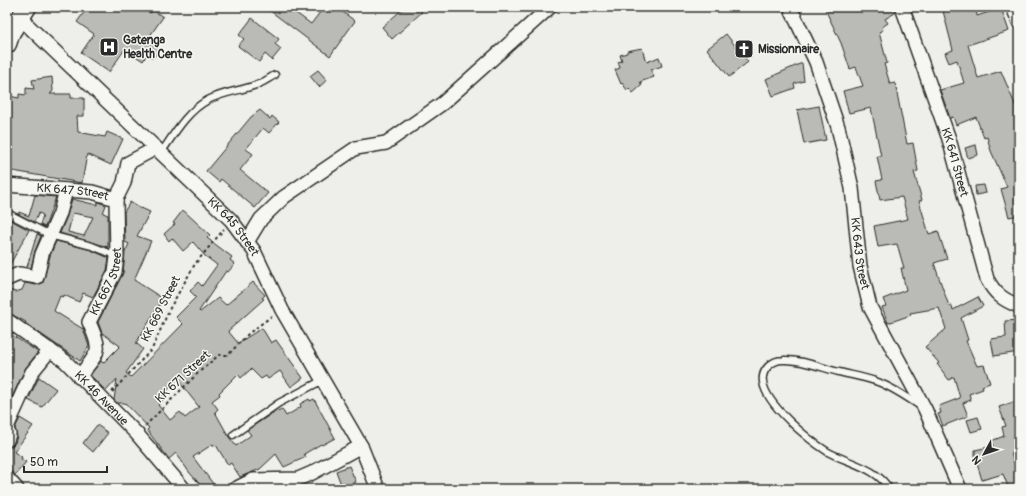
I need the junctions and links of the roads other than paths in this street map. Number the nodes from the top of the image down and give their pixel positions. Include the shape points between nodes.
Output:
1 (550, 7) edge
2 (790, 7) edge
3 (902, 7) edge
4 (1013, 7) edge
5 (23, 12) edge
6 (1019, 22) edge
7 (7, 44) edge
8 (275, 75) dead end
9 (158, 150) junction
10 (8, 186) edge
11 (66, 190) junction
12 (116, 199) junction
13 (7, 213) edge
14 (50, 235) junction
15 (247, 242) junction
16 (117, 257) junction
17 (7, 279) edge
18 (1019, 306) edge
19 (7, 320) edge
20 (50, 350) junction
21 (79, 377) junction
22 (323, 380) junction
23 (925, 409) junction
24 (7, 428) edge
25 (233, 435) dead end
26 (7, 440) edge
27 (361, 446) junction
28 (7, 478) edge
29 (17, 489) edge
30 (184, 489) edge
31 (235, 489) edge
32 (378, 489) edge
33 (890, 489) edge
34 (960, 489) edge

1 - 15 street via 443,103 386,143 356,148 284,197 261,219
2 - 23 street, KK 643 Street via 816,62 838,127 852,188 860,266 870,306
3 - 18 street, KK 641 Street via 949,139 987,279 994,291 1008,302
4 - 6 street
5 - 7 main road
5 - 9 street, KK 645 Street
8 - 9 lane via 256,85 228,92 203,103 194,109
9 - 12 street, KK 647 Street via 128,163 124,183
9 - 15 street, KK 645 Street via 231,220
10 - 11 street, KK 647 Street
11 - 12 street, KK 647 Street via 92,192
11 - 14 street via 60,213
12 - 16 street, KK 667 Street
13 - 14 lane
14 - 16 lane via 92,246
14 - 17 street via 36,278 19,274
15 - 22 street, KK 645 Street via 254,251 282,310
16 - 21 street, KK 667 Street via 115,272 89,322 99,345 96,354
19 - 20 street, KK 46 Avenue
20 - 21 street, KK 46 Avenue
20 - 24 street via 32,372
21 - 30 street, KK 46 Avenue via 137,434
22 - 25 lane via 279,404
22 - 27 street, KK 645 Street
23 - 33 lane via 875,381 796,361 782,360 771,363 766,369 763,380 766,392 789,421 828,452 867,469
23 - 34 street, KK 643 Street
24 - 26 street
27 - 31 street via 298,479 253,480
27 - 32 street, KK 645 Street
28 - 29 street

